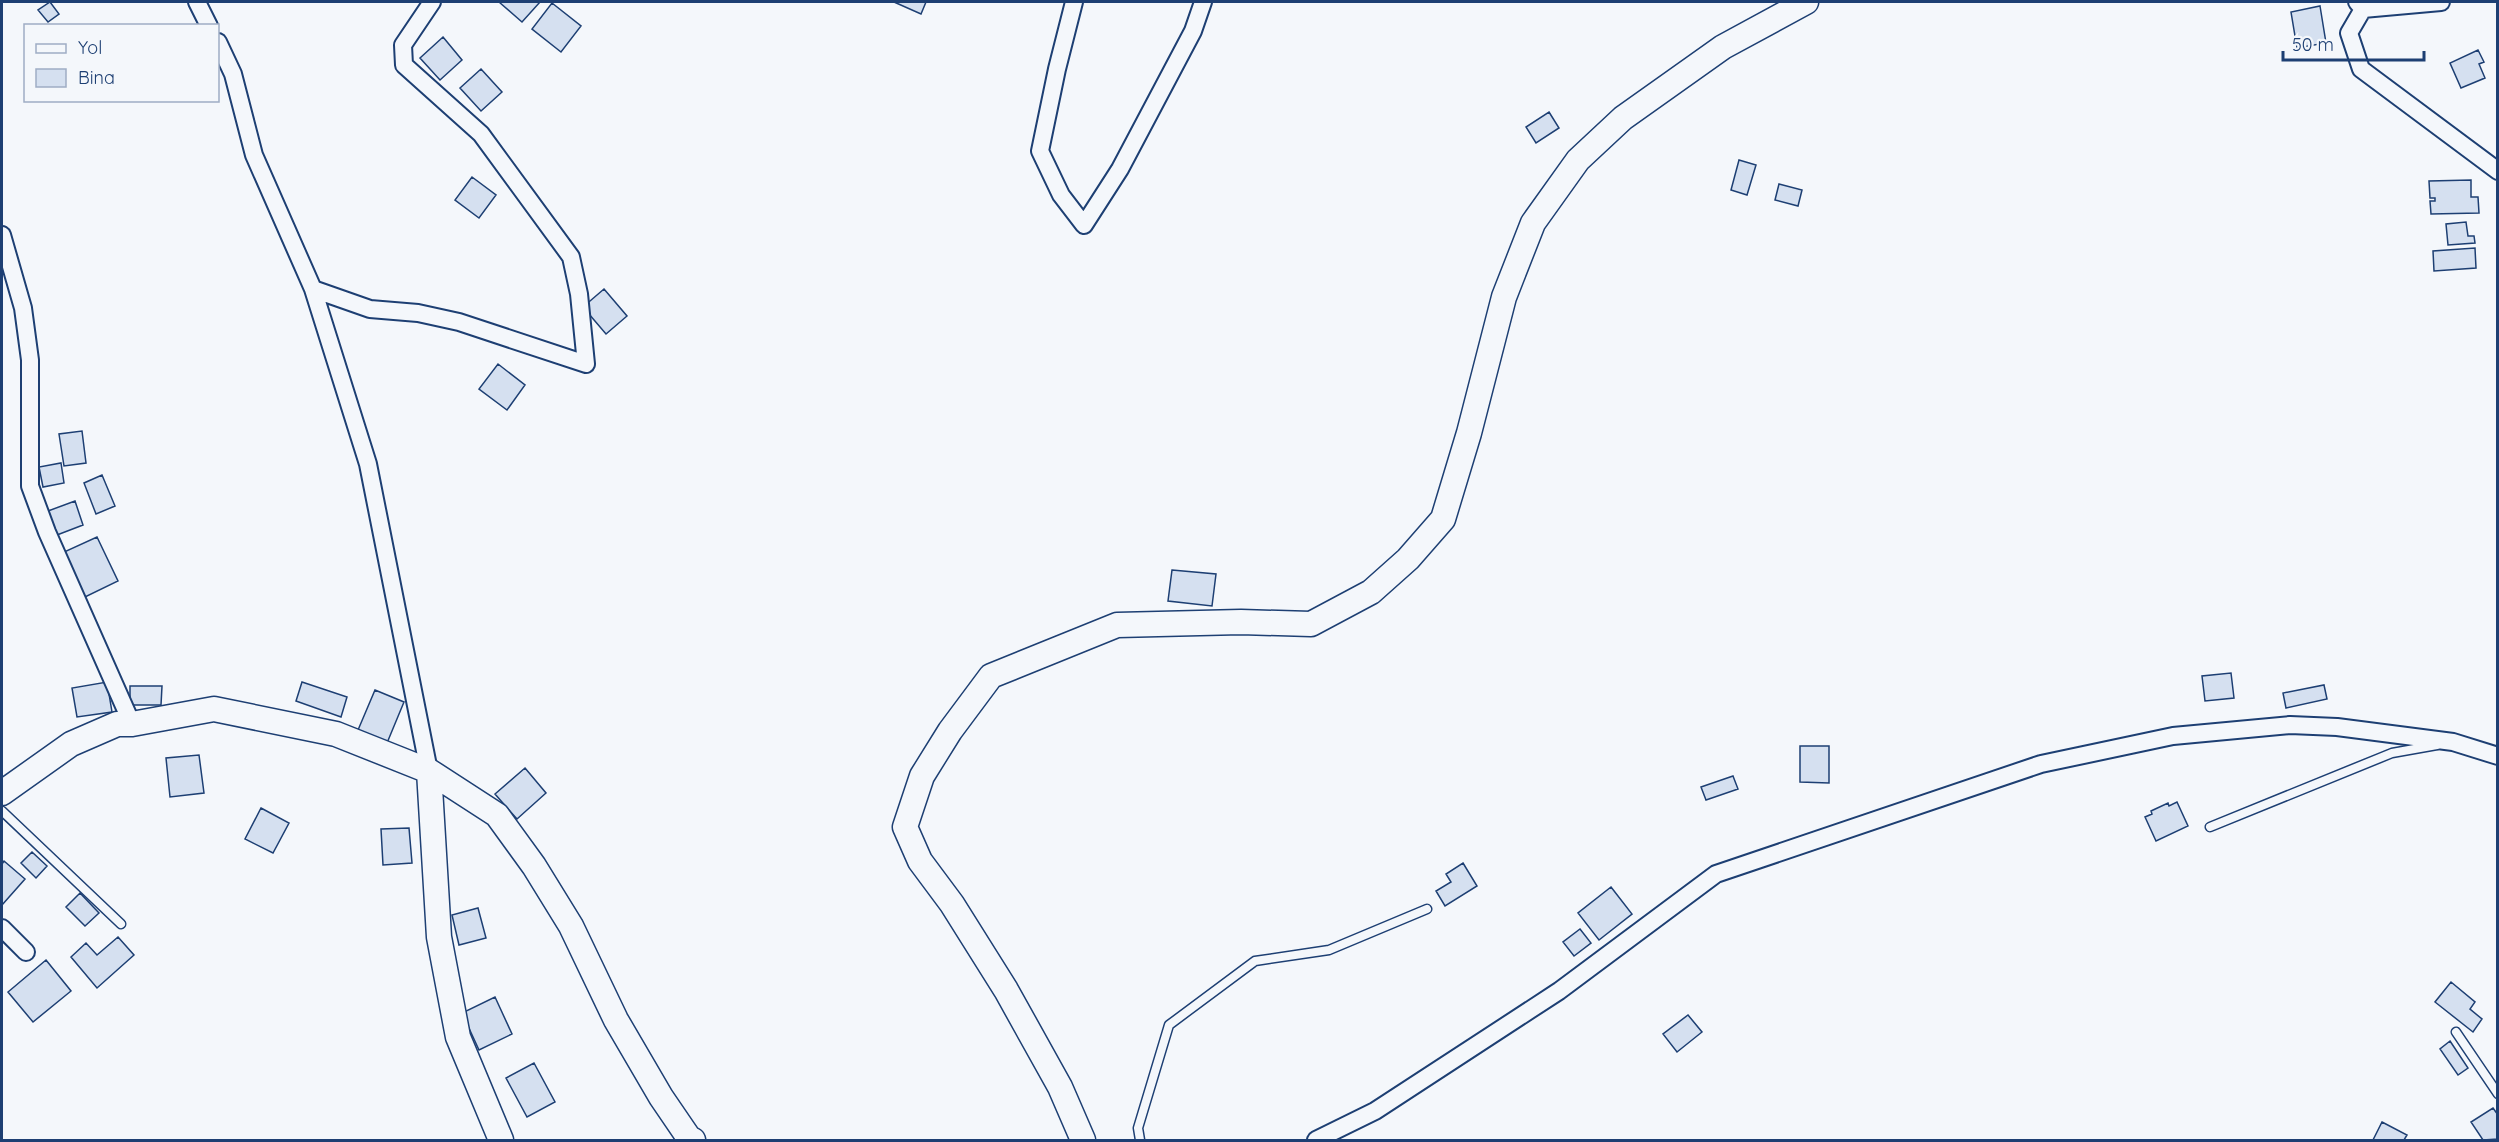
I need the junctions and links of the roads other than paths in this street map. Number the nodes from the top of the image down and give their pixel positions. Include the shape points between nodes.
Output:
1 (197, 2) edge
2 (432, 2) edge
3 (1074, 2) edge
4 (1203, 2) edge
5 (1806, 2) edge
6 (2441, 2) edge
7 (2360, 5) edge
8 (208, 24) edge
9 (219, 44) edge
10 (2498, 171) edge
11 (2, 235) edge
12 (313, 289) junction
13 (132, 724) junction
14 (2452, 742) junction
15 (2498, 756) edge
16 (429, 771) junction
17 (2, 794) edge
18 (2, 811) edge
19 (2210, 827) dead end
20 (1427, 909) dead end
21 (121, 924) dead end
22 (2, 928) edge
23 (26, 952) dead end
24 (2456, 1032) dead end
25 (2498, 1094) edge
26 (501, 1140) edge
27 (693, 1140) edge
28 (1083, 1140) edge
29 (1140, 1140) edge
30 (1316, 1140) edge

1 - 8 street
2 - 12 street via 403,45 404,65 481,134 571,257 586,364 459,322 370,309
3 - 4 street via 1040,151 1061,195 1084,225 1120,169 1193,31
5 - 28 street via 1723,47 1623,118 1578,160 1533,223 1504,297 1443,519 1386,579 1371,592 1311,624 1117,625 1043,654 991,676 927,767 904,827 920,861 1006,990 1060,1088
6 - 7 street
7 - 10 street via 2349,33 2361,69
9 - 12 street via 233,74 254,155
11 - 13 street via 23,308 30,360 30,486
12 - 16 street via 368,464
13 - 16 street via 213,709 336,734
13 - 17 street via 117,724 71,744
14 - 15 street
14 - 19 lane via 2392,753
14 - 30 street via 2290,725 2173,736 2041,764 1716,874 1559,991 1375,1111
16 - 26 street via 439,937 458,1037
16 - 27 street via 497,815 534,866 571,926 616,1020
18 - 21 lane
20 - 29 lane via 1329,950 1256,962 1168,1025 1138,1128
22 - 23 street
24 - 25 lane

